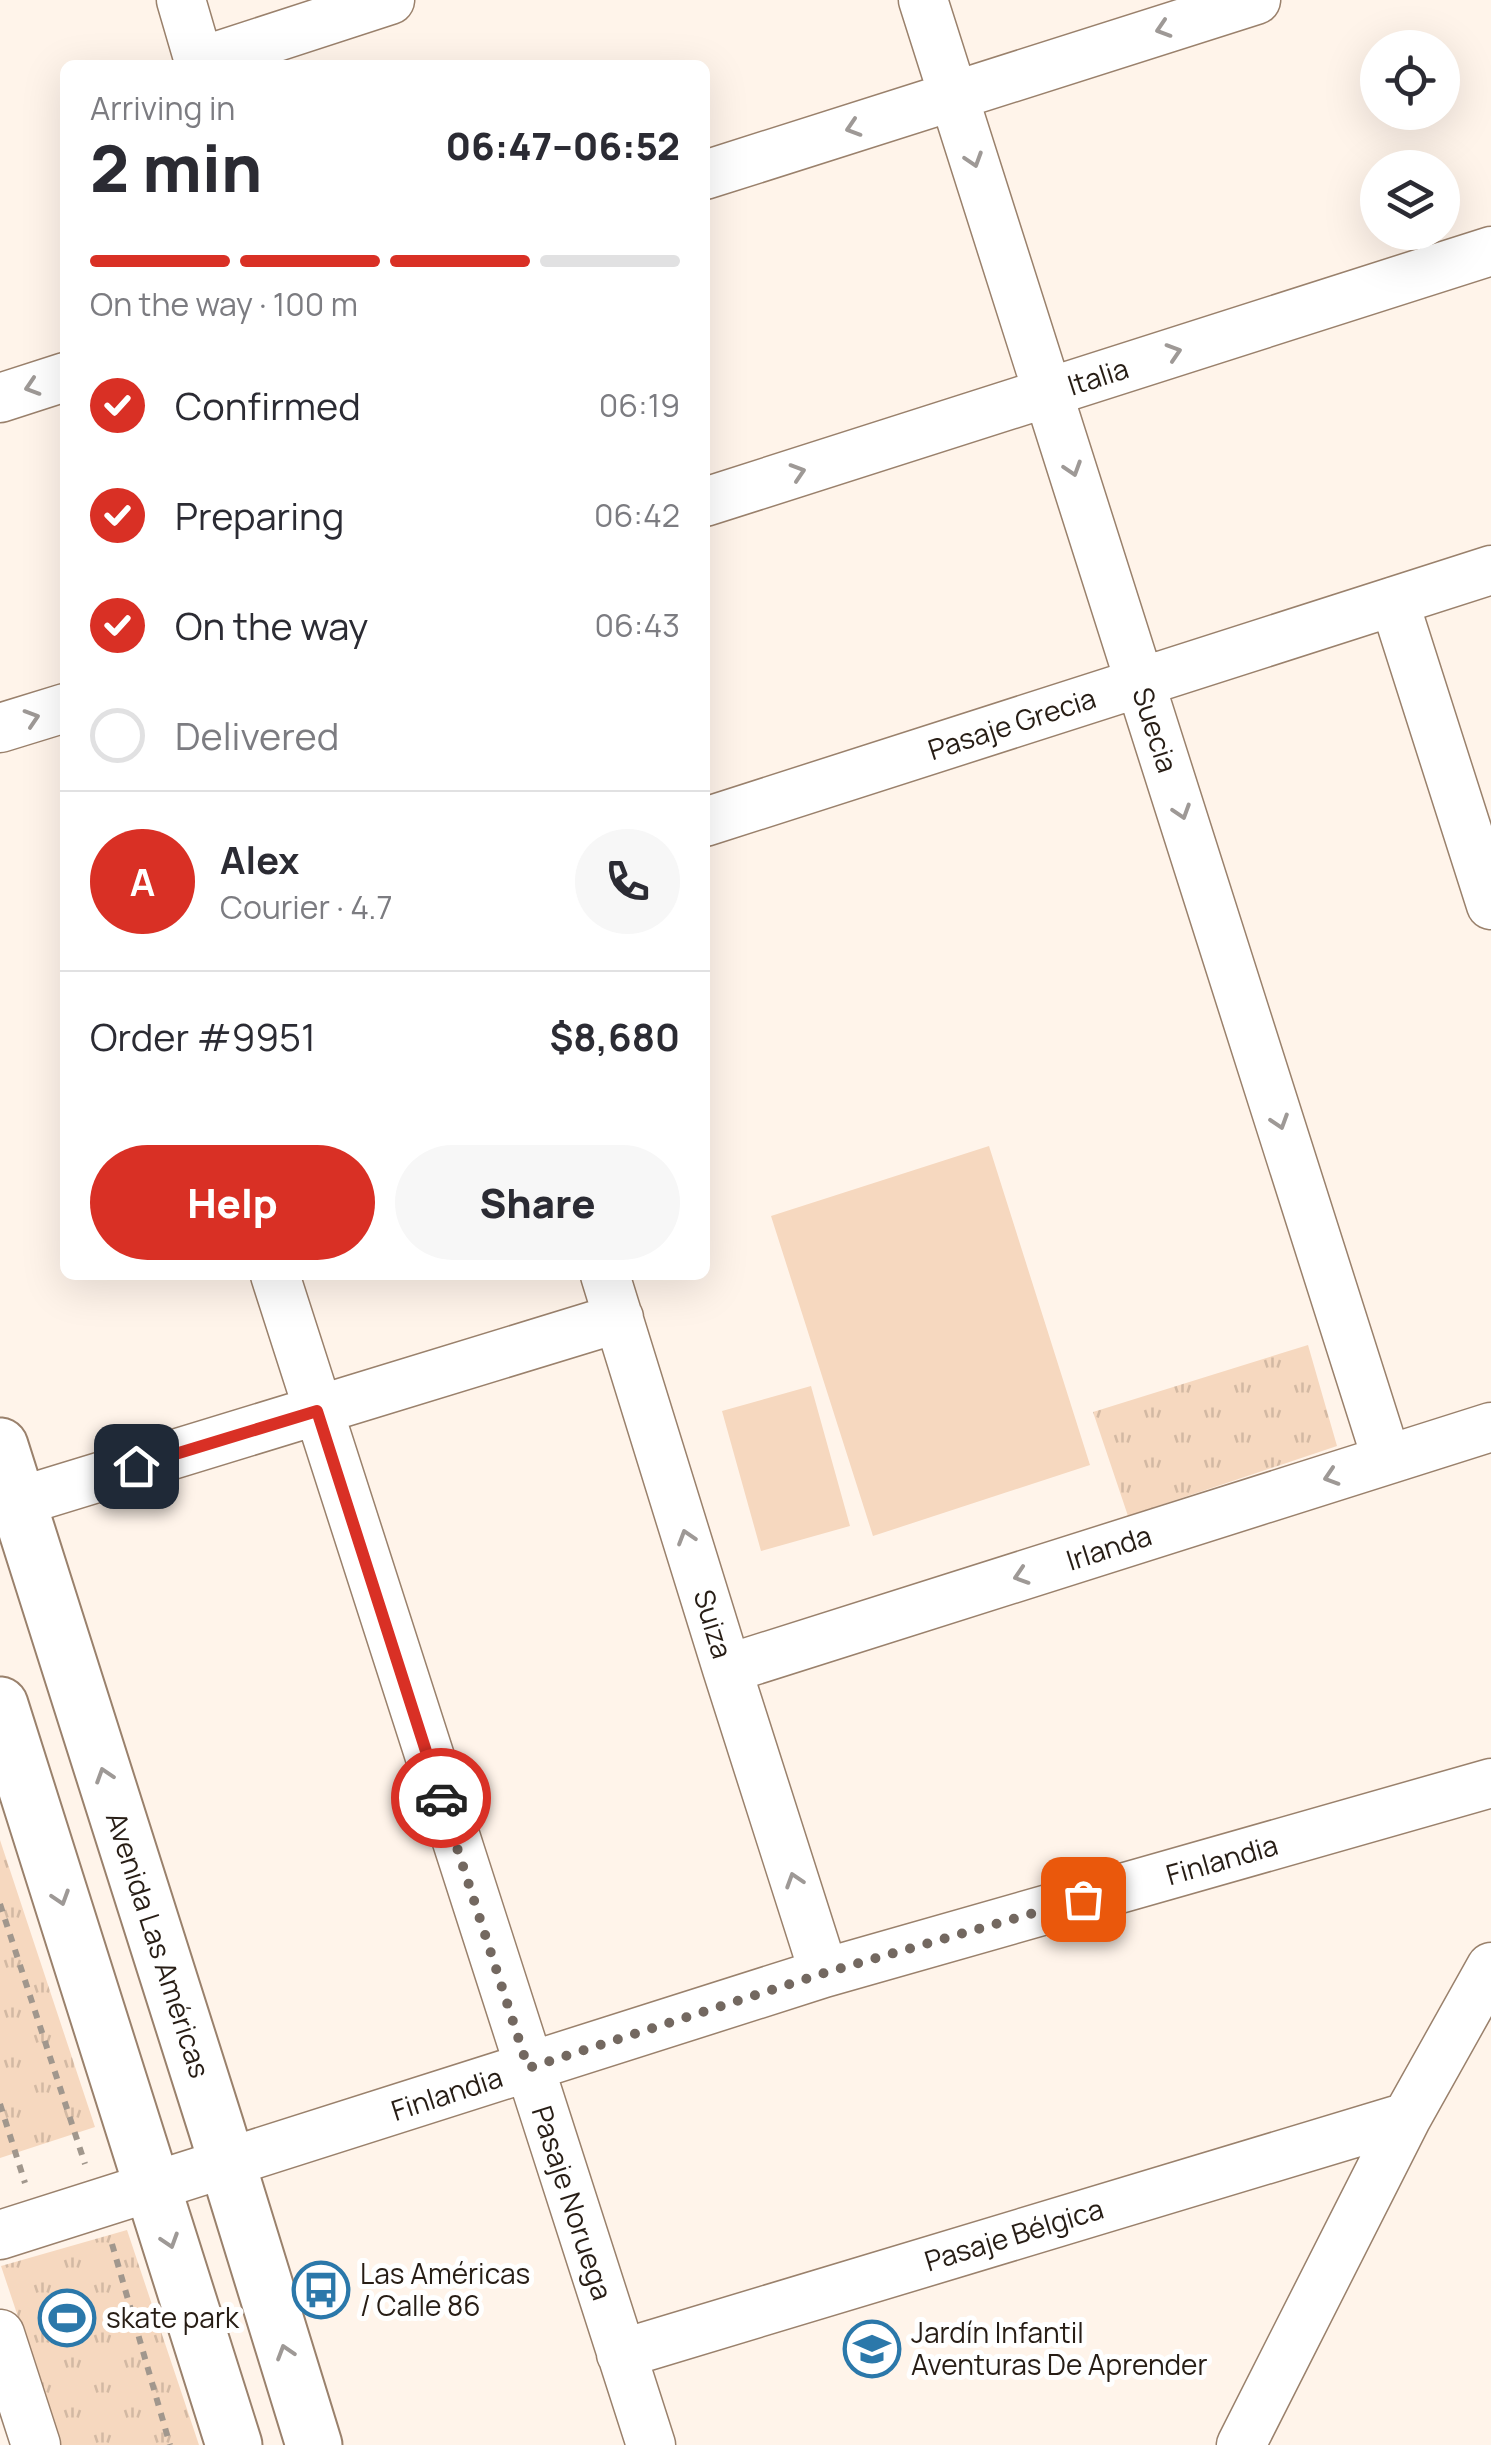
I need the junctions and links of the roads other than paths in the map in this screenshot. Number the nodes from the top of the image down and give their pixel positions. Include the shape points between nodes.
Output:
1 (181, 0) edge
2 (390, 0) edge
3 (924, 0) edge
4 (1256, 0) edge
5 (199, 60) edge
6 (209, 60) edge
7 (954, 96) junction
8 (710, 172) edge
9 (1491, 250) edge
10 (60, 379) edge
11 (1048, 392) junction
12 (0, 398) edge
13 (710, 500) edge
14 (1491, 570) edge
15 (1394, 602) junction
16 (1141, 683) junction
17 (60, 710) edge
18 (0, 728) edge
19 (710, 820) edge
20 (1491, 905) edge
21 (277, 1280) edge
22 (612, 1296) edge
23 (317, 1411) junction
24 (1491, 1427) edge
25 (0, 1446) edge
26 (1387, 1460) junction
27 (18, 1502) junction
28 (727, 1669) junction
29 (0, 1705) edge
30 (1491, 1783) edge
31 (1491, 1967) edge
32 (824, 1973) junction
33 (528, 2068) junction
34 (1407, 2117) junction
35 (227, 2164) junction
36 (152, 2187) junction
37 (0, 2235) edge
38 (0, 2334) edge
39 (620, 2354) junction
40 (36, 2445) edge
41 (234, 2445) edge
42 (314, 2445) edge
43 (651, 2445) edge
44 (1241, 2445) edge

1 - 5 street
2 - 6 street
3 - 7 street, Suecia
4 -> 7 street
7 -> 8 street
7 -> 11 street, Suecia
11 -> 9 street, Italia
10 -> 12 street
13 -> 11 street, Italia
11 -> 16 street, Suecia
14 - 15 street, Pasaje Grecia
15 - 16 street, Pasaje Grecia
15 - 20 street
16 - 19 street, Pasaje Grecia
16 -> 26 street, Suecia
18 -> 17 street
21 - 23 street, Pasaje Noruega
22 - 23 street
28 -> 22 street, Suiza
23 - 27 street
23 - 33 street, Pasaje Noruega
24 - 26 street, Irlanda
25 - 27 main road, Avenida Las Américas
26 -> 28 street, Irlanda
35 -> 27 main road, Avenida Las Américas
32 -> 28 street, Suiza
29 -> 36 main road
30 - 32 street, Finlandia
31 - 34 street
32 - 33 street, Finlandia
33 - 35 street, Finlandia
33 - 39 street, Pasaje Noruega
34 - 39 street, Pasaje Bélgica
34 - 44 street
35 - 36 street, Finlandia
42 -> 35 main road, Avenida Las Américas
36 - 37 street, Finlandia
36 -> 41 main road
38 - 40 street
39 - 43 street, Pasaje Noruega

